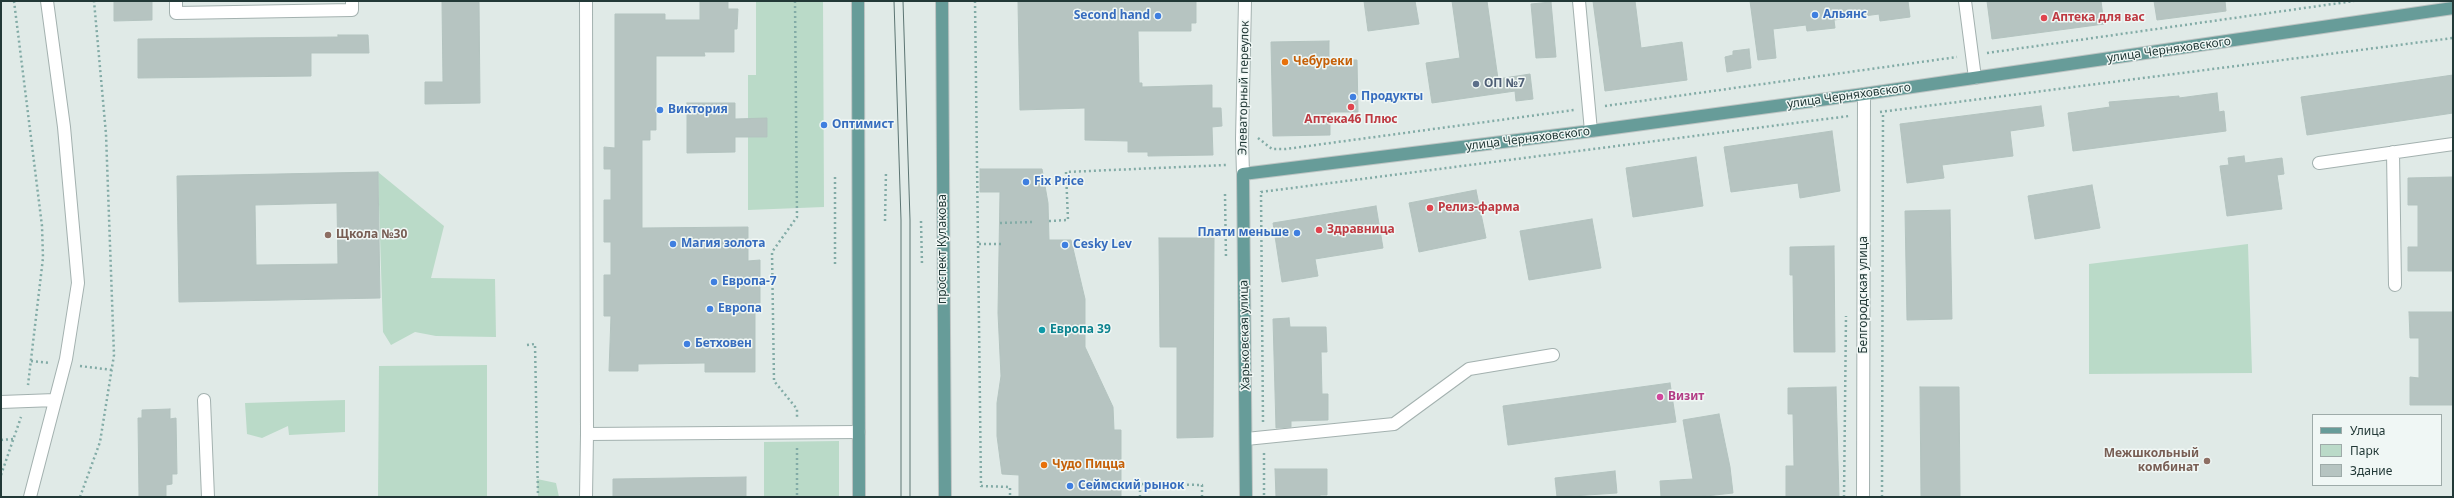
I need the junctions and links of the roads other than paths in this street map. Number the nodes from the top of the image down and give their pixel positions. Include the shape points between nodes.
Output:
1 (47, 1) edge
2 (176, 1) edge
3 (352, 1) edge
4 (586, 1) edge
5 (858, 1) edge
6 (942, 1) edge
7 (1245, 1) edge
8 (1579, 1) edge
9 (1965, 1) edge
10 (2453, 8) edge
11 (1975, 78) junction
12 (1864, 94) junction
13 (1591, 131) junction
14 (2453, 144) edge
15 (2393, 152) junction
16 (2319, 162) dead end
17 (1243, 174) junction
18 (2395, 285) dead end
19 (1553, 355) dead end
20 (55, 400) junction
21 (204, 400) dead end
22 (1, 402) edge
23 (859, 432) junction
24 (587, 434) junction
25 (1246, 439) junction
26 (30, 497) edge
27 (208, 497) edge
28 (586, 497) edge
29 (859, 497) edge
30 (945, 497) edge
31 (1246, 497) edge
32 (1863, 497) edge

1 - 20 street via 64,127 78,283 66,359
2 - 3 street via 176,13 352,10
4 - 24 street
5 - 23 main road
6 - 30 main road, проспект Кулакова
7 - 17 street, Элеваторный переулок
8 - 13 street
9 - 11 street
10 - 11 main road, улица Черняховского
11 - 12 main road, улица Черняховского
12 - 13 main road, улица Черняховского
12 - 32 street, Белгородская улица
13 - 17 main road, улица Черняховского
14 - 15 street
15 - 16 street
15 - 18 street
17 - 25 main road, Харьковская улица
19 - 25 street via 1468,369 1394,424
20 - 22 street
20 - 26 street
21 - 27 street
23 - 24 street
23 - 29 main road
24 - 28 street
25 - 31 main road, Харьковская улица

